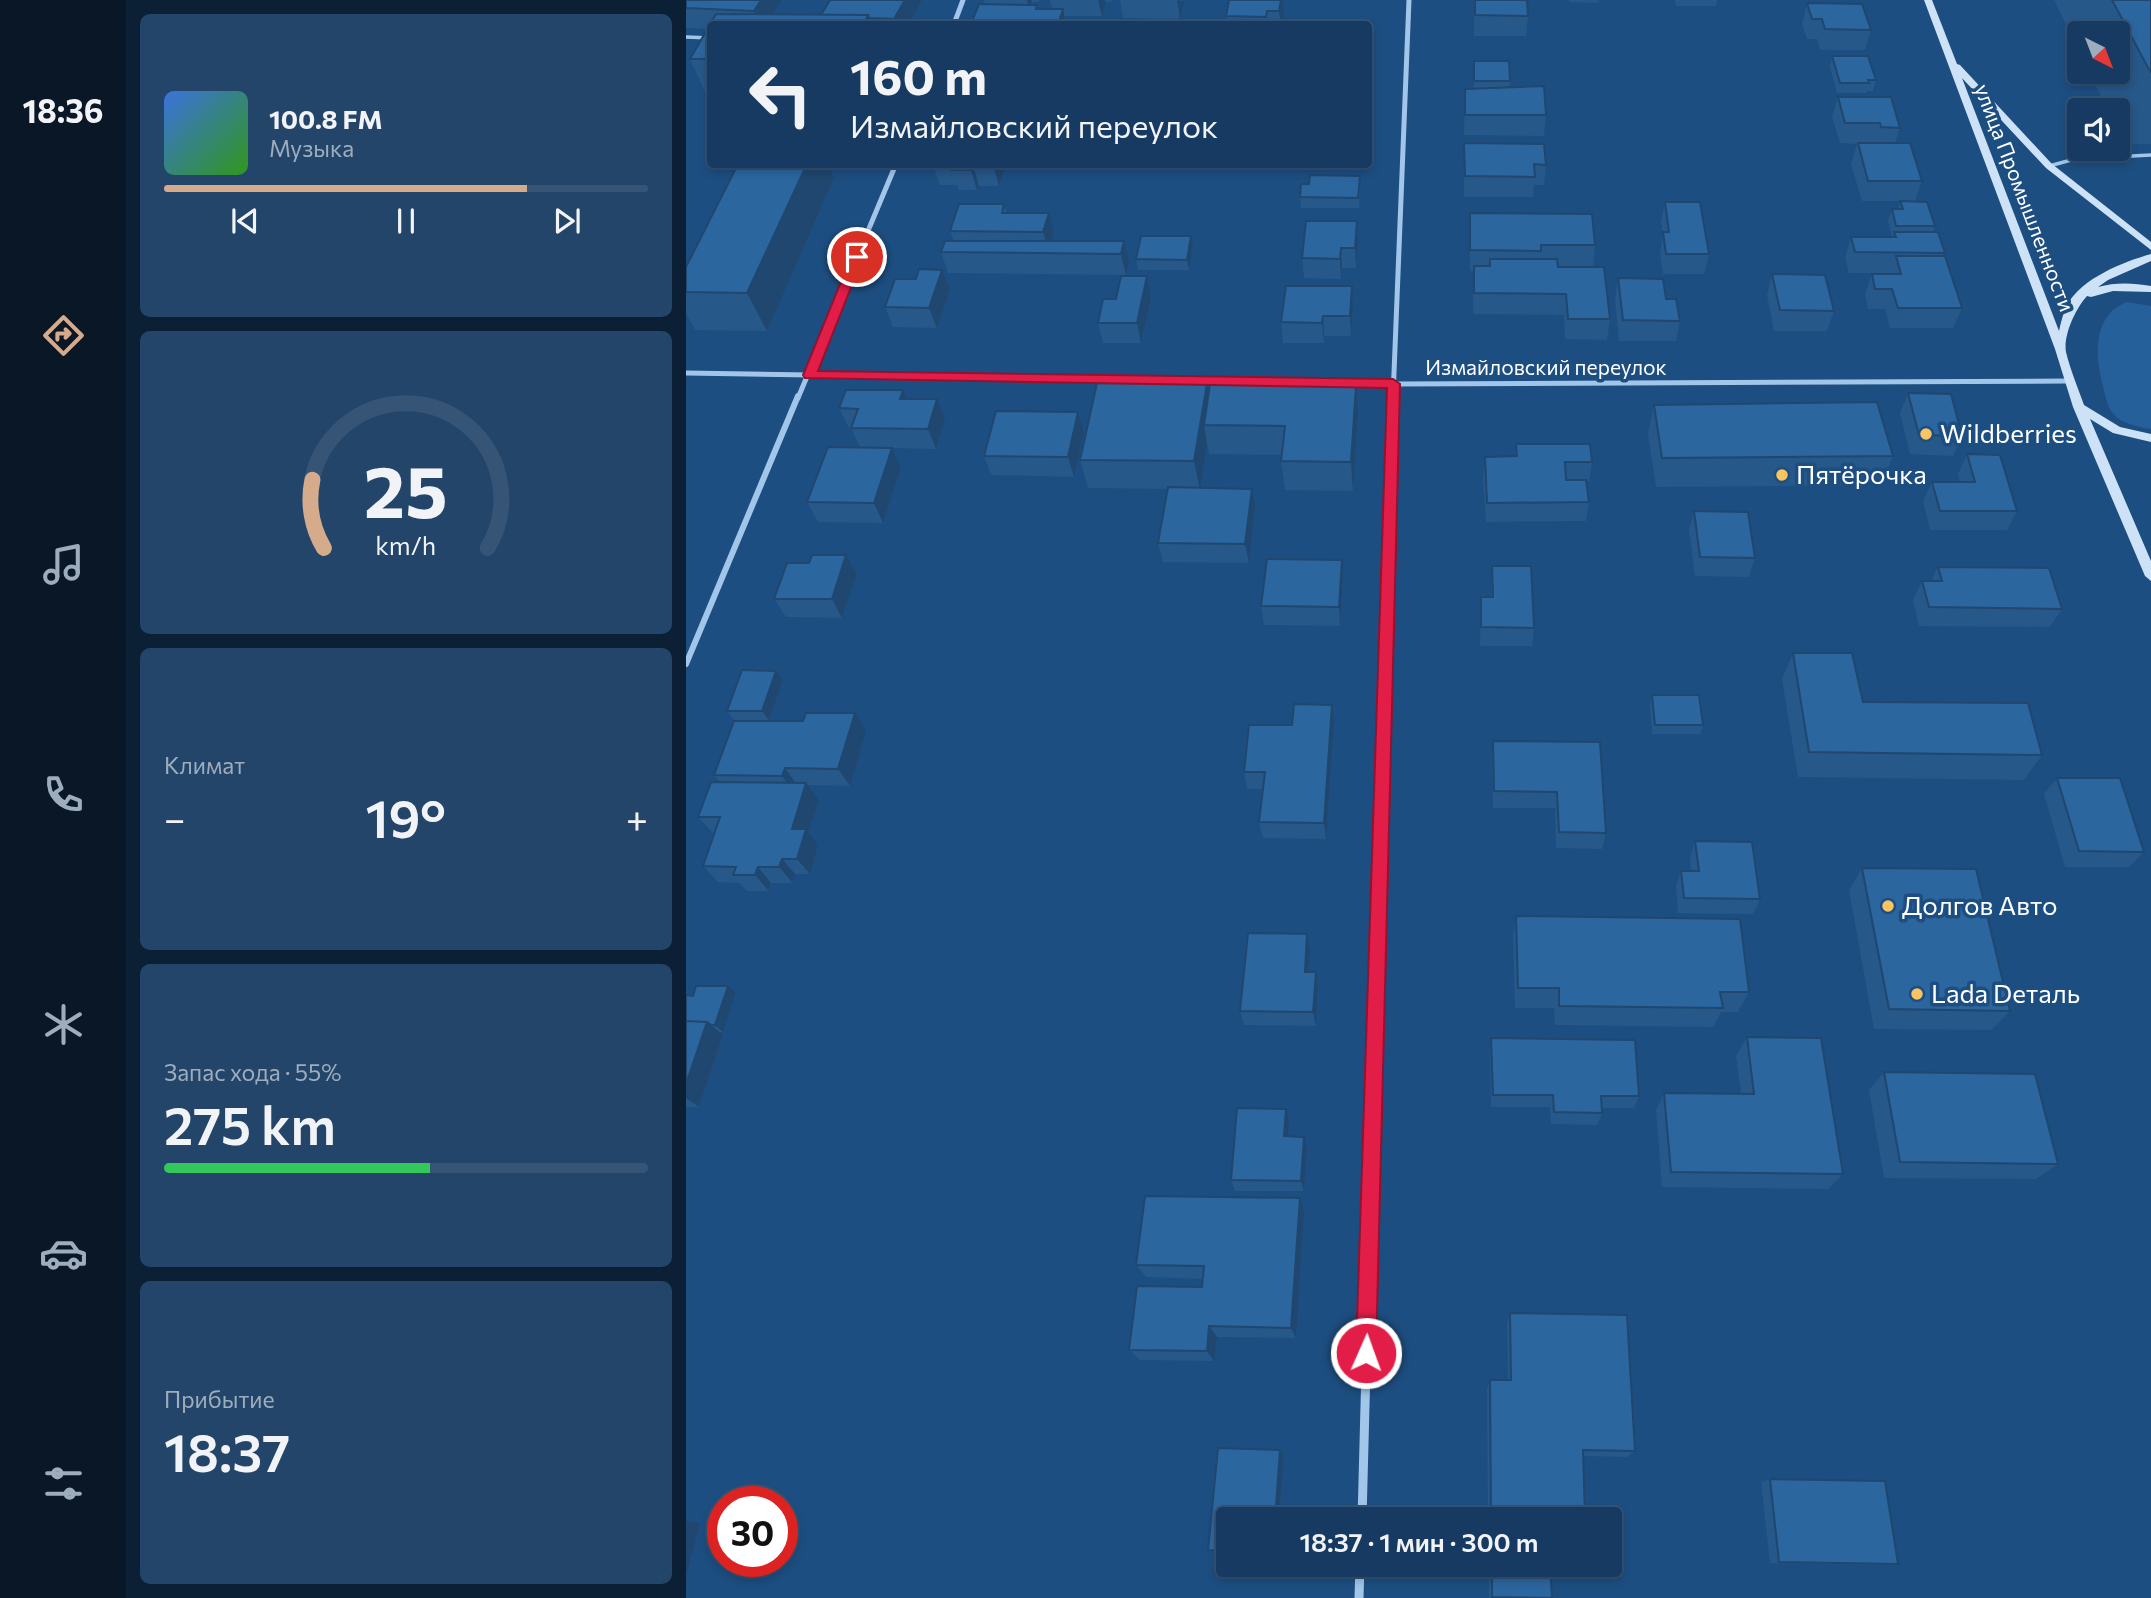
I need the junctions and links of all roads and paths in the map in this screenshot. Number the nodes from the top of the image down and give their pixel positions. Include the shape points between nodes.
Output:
1 (963, 0) edge
2 (1409, 0) edge
3 (1928, 0) edge
4 (955, 21) edge
5 (686, 37) edge
6 (707, 38) edge
7 (1951, 61) junction
8 (2151, 155) edge
9 (2049, 166) junction
10 (894, 168) edge
11 (2151, 247) edge
12 (2151, 257) edge
13 (2151, 289) edge
14 (2068, 315) junction
15 (2060, 349) junction
16 (686, 373) edge
17 (810, 375) junction
18 (2070, 381) junction
19 (1393, 384) junction
20 (2079, 407) junction
21 (2151, 438) edge
22 (2151, 576) edge
23 (686, 664) edge
24 (1362, 1507) edge
25 (1360, 1577) edge
26 (1359, 1598) edge

1 - 4 street
2 - 19 street
3 - 7 main road, улица Промышленности
5 - 6 lane
7 - 9 main road, улица Промышленности
7 - 15 main road, улица Промышленности
8 - 9 lane via 2075,159
9 - 11 main road, улица Промышленности
10 - 17 street
12 - 14 main road via 2104,278 2073,304
13 - 14 main road via 2103,288
14 - 15 main road
15 - 18 main road, улица Промышленности
16 - 17 street, Измайловский переулок
17 - 19 street, Измайловский переулок
17 - 23 street
18 - 19 street, Измайловский переулок
18 - 20 main road, улица Промышленности
19 - 24 street
20 - 21 main road via 2117,430
20 - 22 main road
25 - 26 street

